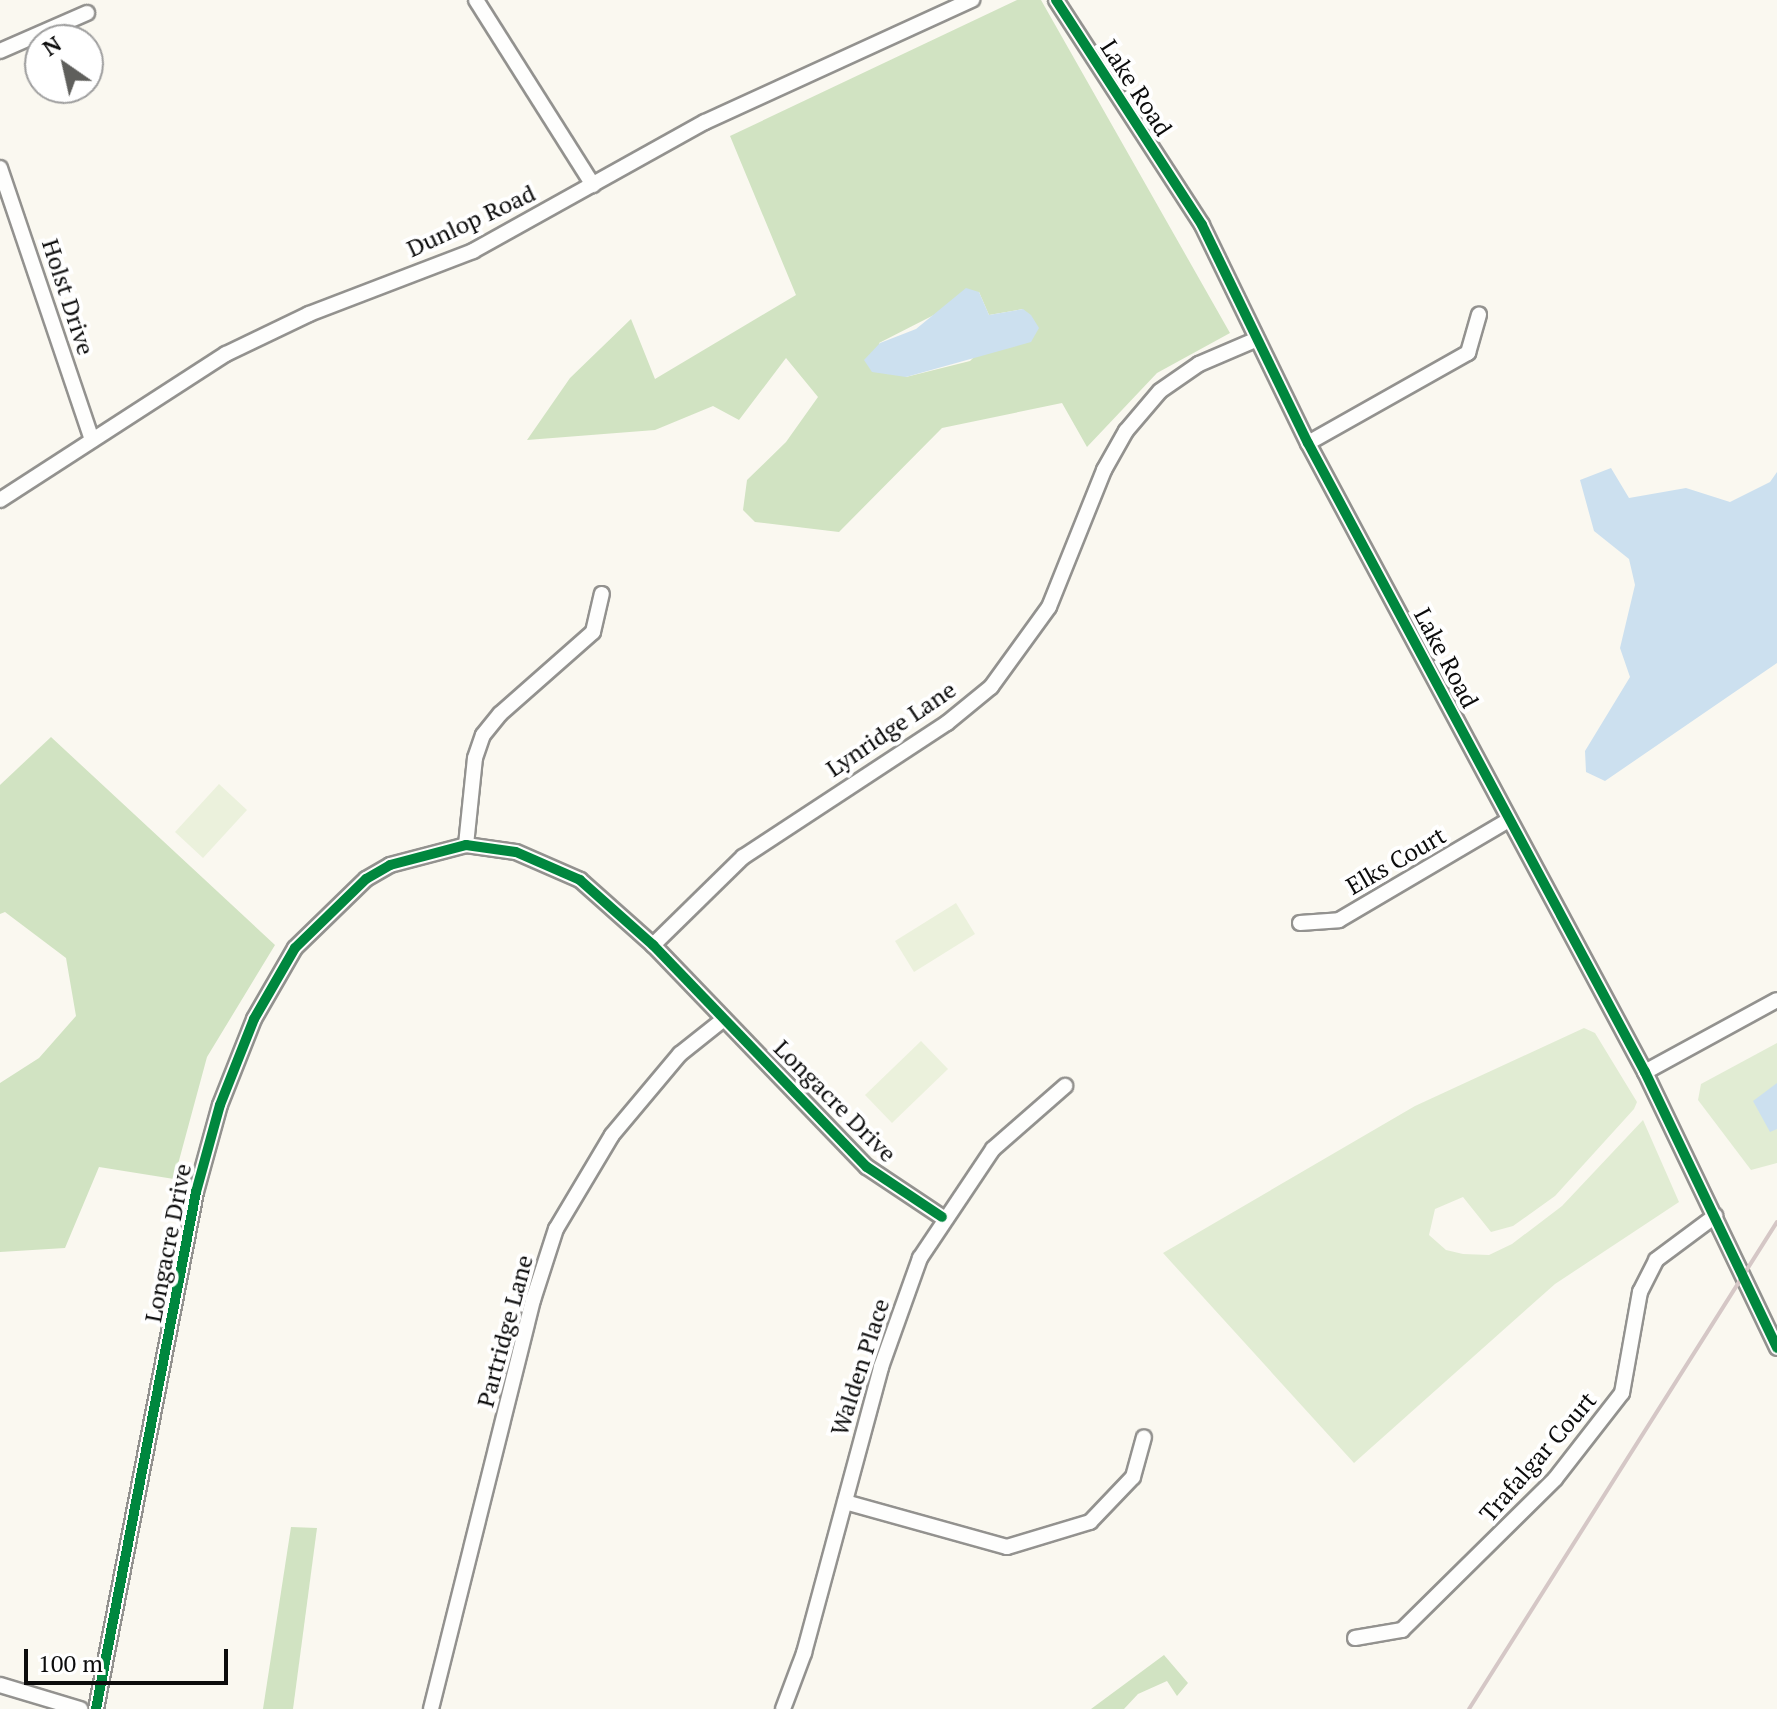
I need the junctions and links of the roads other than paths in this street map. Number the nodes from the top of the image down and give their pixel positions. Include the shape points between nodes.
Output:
1 (476, 0) edge
2 (972, 0) edge
3 (1056, 0) edge
4 (87, 13) dead end
5 (0, 51) edge
6 (0, 168) edge
7 (593, 185) junction
8 (1479, 315) dead end
9 (1255, 340) junction
10 (92, 440) junction
11 (1308, 443) junction
12 (0, 500) edge
13 (602, 594) dead end
14 (1509, 820) junction
15 (466, 845) junction
16 (1300, 923) dead end
17 (653, 945) junction
18 (1777, 1000) edge
19 (724, 1019) junction
20 (1645, 1072) junction
21 (1065, 1086) dead end
22 (1715, 1216) junction
23 (942, 1217) junction
24 (1777, 1348) edge
25 (1144, 1437) dead end
26 (845, 1502) junction
27 (1355, 1638) dead end
28 (0, 1685) edge
29 (80, 1709) edge
30 (96, 1709) edge
31 (431, 1709) edge
32 (783, 1709) edge

1 - 7 street
2 - 7 street, Dunlop Road via 705,122
3 - 9 street, Lake Road via 1202,225
4 - 5 street
6 - 10 street, Holst Drive
7 - 10 street, Dunlop Road via 473,251 309,314 226,354
8 - 11 street via 1468,353
9 - 11 street, Lake Road
9 - 17 street, Lynridge Lane via 1199,364 1160,391 1126,431 1104,470 1049,607 991,687 947,723 743,857
10 - 12 street, Dunlop Road
11 - 14 street, Lake Road
13 - 15 street via 593,632 483,735 475,758
14 - 16 street, Elks Court via 1339,920
14 - 20 street, Lake Road
15 - 17 street, Longacre Drive via 549,863 616,908
15 - 30 street, Longacre Drive via 390,865 341,899 295,948 236,1056 196,1192
17 - 19 street, Longacre Drive
18 - 20 street
19 - 23 street, Longacre Drive via 867,1167
19 - 31 street, Partridge Lane via 680,1054 612,1135 556,1229 533,1300
20 - 22 street, Lake Road
21 - 23 street, Walden Place via 993,1149
22 - 24 street, Lake Road
22 - 27 street, Trafalgar Court via 1656,1260 1640,1292 1622,1393 1575,1455 1402,1630
23 - 26 street, Walden Place via 920,1258 897,1322
25 - 26 street via 1133,1477 1090,1522 1022,1544 1007,1547
26 - 32 street, Walden Place
28 - 29 street

